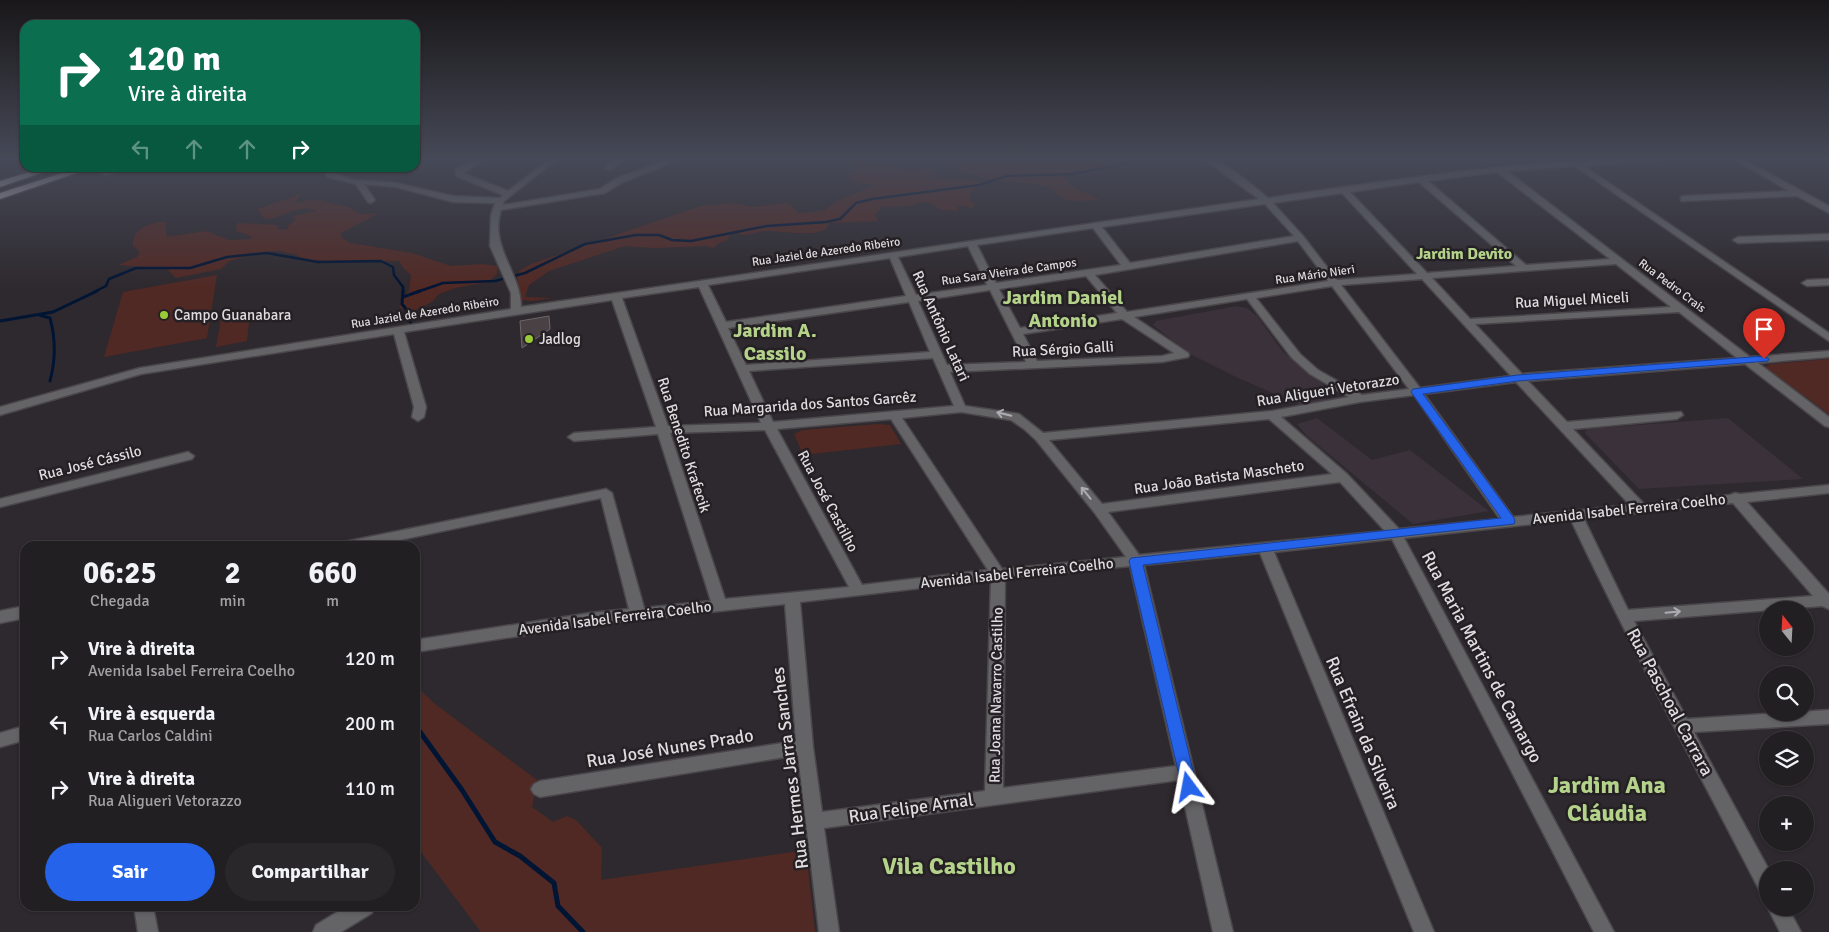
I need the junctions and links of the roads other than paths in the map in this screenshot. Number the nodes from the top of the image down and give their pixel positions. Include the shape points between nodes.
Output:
1 (476, 201) edge
2 (502, 201) edge
3 (519, 201) edge
4 (1272, 201) edge
5 (1355, 201) edge
6 (1447, 201) edge
7 (1541, 201) edge
8 (1631, 201) edge
9 (1813, 201) edge
10 (1268, 202) junction
11 (499, 204) junction
12 (1829, 210) edge
13 (1097, 226) junction
14 (1829, 237) edge
15 (1300, 238) junction
16 (1738, 240) dead end
17 (972, 243) junction
18 (893, 255) junction
19 (1618, 261) junction
20 (1127, 266) junction
21 (1524, 268) junction
22 (1088, 273) junction
23 (1422, 275) junction
24 (1829, 282) edge
25 (702, 283) junction
26 (1806, 283) dead end
27 (1334, 284) junction
28 (994, 287) junction
29 (616, 296) junction
30 (1250, 297) junction
31 (912, 298) junction
32 (1680, 309) junction
33 (516, 311) junction
34 (1125, 316) junction
35 (1465, 322) junction
36 (722, 326) junction
37 (398, 329) junction
38 (1017, 332) junction
39 (1829, 338) edge
40 (1829, 354) edge
41 (936, 355) junction
42 (1748, 360) junction
43 (1034, 365) junction
44 (743, 368) junction
45 (943, 369) junction
46 (1518, 378) junction
47 (1416, 392) junction
48 (1360, 399) junction
49 (961, 409) junction
50 (0, 411) edge
51 (894, 414) junction
52 (1272, 415) junction
53 (1677, 415) dead end
54 (418, 417) dead end
55 (1829, 423) edge
56 (769, 426) junction
57 (1563, 426) junction
58 (663, 430) junction
59 (1040, 436) junction
60 (574, 437) dead end
61 (188, 456) dead end
62 (1343, 477) junction
63 (1829, 488) edge
64 (1735, 497) junction
65 (0, 502) edge
66 (1640, 508) junction
67 (1099, 509) junction
68 (1576, 516) junction
69 (1509, 521) junction
70 (1395, 533) junction
71 (377, 541) edge
72 (1265, 548) junction
73 (1136, 561) junction
74 (998, 574) junction
75 (858, 591) junction
76 (792, 598) junction
77 (1828, 602) edge
78 (720, 606) junction
79 (20, 613) edge
80 (638, 614) junction
81 (1624, 616) junction
82 (0, 617) edge
83 (420, 645) edge
84 (1829, 717) edge
85 (1682, 726) junction
86 (20, 734) edge
87 (0, 740) edge
88 (805, 746) junction
89 (1185, 772) junction
90 (540, 789) dead end
91 (994, 797) junction
92 (816, 821) junction
93 (1759, 870) edge
94 (144, 911) edge
95 (357, 911) edge
96 (1782, 916) edge
97 (148, 932) edge
98 (322, 932) edge
99 (829, 932) edge
100 (1222, 932) edge
101 (1424, 932) edge
102 (1604, 932) edge
103 (1791, 932) edge

1 - 11 street
2 - 11 street
3 - 11 street
4 - 10 street, Rua Jaziel de Azeredo Ribeiro
5 - 23 street
6 - 21 street
7 - 19 street, Rua Pedro Crais
8 - 39 street
9 - 12 street
10 - 13 street, Rua Jaziel de Azeredo Ribeiro
10 - 15 street
11 - 33 street via 495,215 496,246 516,293
13 - 17 street, Rua Jaziel de Azeredo Ribeiro
13 - 20 street
14 - 16 street
15 - 20 street, Rua Sara Vieira de Campos
15 - 27 street
17 - 18 street, Rua Jaziel de Azeredo Ribeiro
17 - 28 street
18 - 25 street, Rua Jaziel de Azeredo Ribeiro
18 - 31 street, Rua Antônio Latari
19 - 21 street, Rua Mário Nieri
19 - 32 street, Rua Pedro Crais
20 - 22 street, Rua Sara Vieira de Campos
21 - 23 street, Rua Mário Nieri
22 - 28 street, Rua Sara Vieira de Campos
22 - 34 street
23 - 27 street, Rua Mário Nieri
23 - 35 street
24 - 26 street
25 - 29 street, Rua Jaziel de Azeredo Ribeiro
25 - 36 street, Rua José Castilho
27 - 30 street, Rua Mário Nieri
27 - 47 street
28 - 31 street, Rua Sara Vieira de Campos
28 - 38 street
29 - 33 street, Rua Jaziel de Azeredo Ribeiro
29 - 58 street, Rua Benedito Krafecik
30 - 34 street, Rua Mário Nieri
30 - 48 street via 1296,356 1314,372
31 - 36 street, Rua Sara Vieira de Campos
31 - 41 street, Rua Antônio Latari
32 - 35 street, Rua Miguel Miceli
32 - 42 street, Rua Pedro Crais
33 - 37 street, Rua Jaziel de Azeredo Ribeiro
34 - 38 street, Rua Mário Nieri
34 - 43 street, Rua Sérgio Galli via 1184,355 1162,359
35 - 46 street
36 - 44 street, Rua José Castilho
37 - 50 street, Rua Jaziel de Azeredo Ribeiro via 140,371
37 - 54 street via 420,407
38 - 43 street
40 - 42 street, Rua Aligueri Vetorazzo
41 - 44 street
41 - 45 street, Rua Antônio Latari
42 - 46 street, Rua Aligueri Vetorazzo
42 - 55 street, Rua Pedro Crais
43 - 45 street, Rua Sérgio Galli
44 - 56 street, Rua José Castilho
45 - 49 street, Rua Antônio Latari
46 - 47 street, Rua Aligueri Vetorazzo
46 - 57 street
47 - 48 street, Rua Aligueri Vetorazzo
47 - 69 street
48 - 52 street, Rua Aligueri Vetorazzo
49 - 51 street, Rua Margarida dos Santos Garcêz
59 -> 49 street, Rua Margarida dos Santos Garcêz via 1015,417
51 - 56 street, Rua Margarida dos Santos Garcêz
51 - 74 street
52 - 59 street, Rua Aligueri Vetorazzo
52 - 62 street, Rua Maria Martins de Camargo
53 - 57 street
56 - 58 street, Rua Margarida dos Santos Garcêz
56 - 75 street, Rua José Castilho
57 - 66 street
58 - 60 street, Rua Margarida dos Santos Garcêz
58 - 78 street, Rua Benedito Krafecik
67 -> 59 street, Rua Margarida dos Santos Garcêz
61 - 65 street, Rua José Cássilo
62 - 67 street, Rua João Batista Mascheto
62 - 70 street, Rua Maria Martins de Camargo
63 - 64 street, Avenida Isabel Ferreira Coelho
64 - 66 street, Avenida Isabel Ferreira Coelho
64 - 77 street
66 - 68 street, Avenida Isabel Ferreira Coelho
67 - 73 street, Rua Margarida dos Santos Garcêz
68 - 69 street, Avenida Isabel Ferreira Coelho
68 - 81 street, Rua Paschoal Carrara
69 - 70 street, Avenida Isabel Ferreira Coelho
70 - 72 street, Avenida Isabel Ferreira Coelho
70 - 102 street, Rua Maria Martins de Camargo
71 - 80 street via 606,493
72 - 73 street, Avenida Isabel Ferreira Coelho
72 - 101 street, Rua Efrain da Silveira
73 - 74 street, Avenida Isabel Ferreira Coelho
73 - 89 street
74 - 75 street, Avenida Isabel Ferreira Coelho
74 - 91 street, Rua Joana Navarro Castilho
75 - 76 street, Avenida Isabel Ferreira Coelho
76 - 78 street, Avenida Isabel Ferreira Coelho
76 - 88 street, Rua Hermes Jarra Sanches
81 -> 77 street
78 - 80 street, Avenida Isabel Ferreira Coelho
79 - 82 street
80 - 83 street, Avenida Isabel Ferreira Coelho
81 - 85 street, Rua Paschoal Carrara
84 - 85 street
85 - 93 street, Rua Paschoal Carrara
86 - 87 street
88 - 90 street, Rua José Nunes Prado
88 - 92 street, Rua Hermes Jarra Sanches
89 - 91 street, Rua Felipe Arnal
89 - 100 street
91 - 92 street, Rua Felipe Arnal
92 - 99 street, Rua Hermes Jarra Sanches
94 - 97 street
95 - 98 street
96 - 103 street

